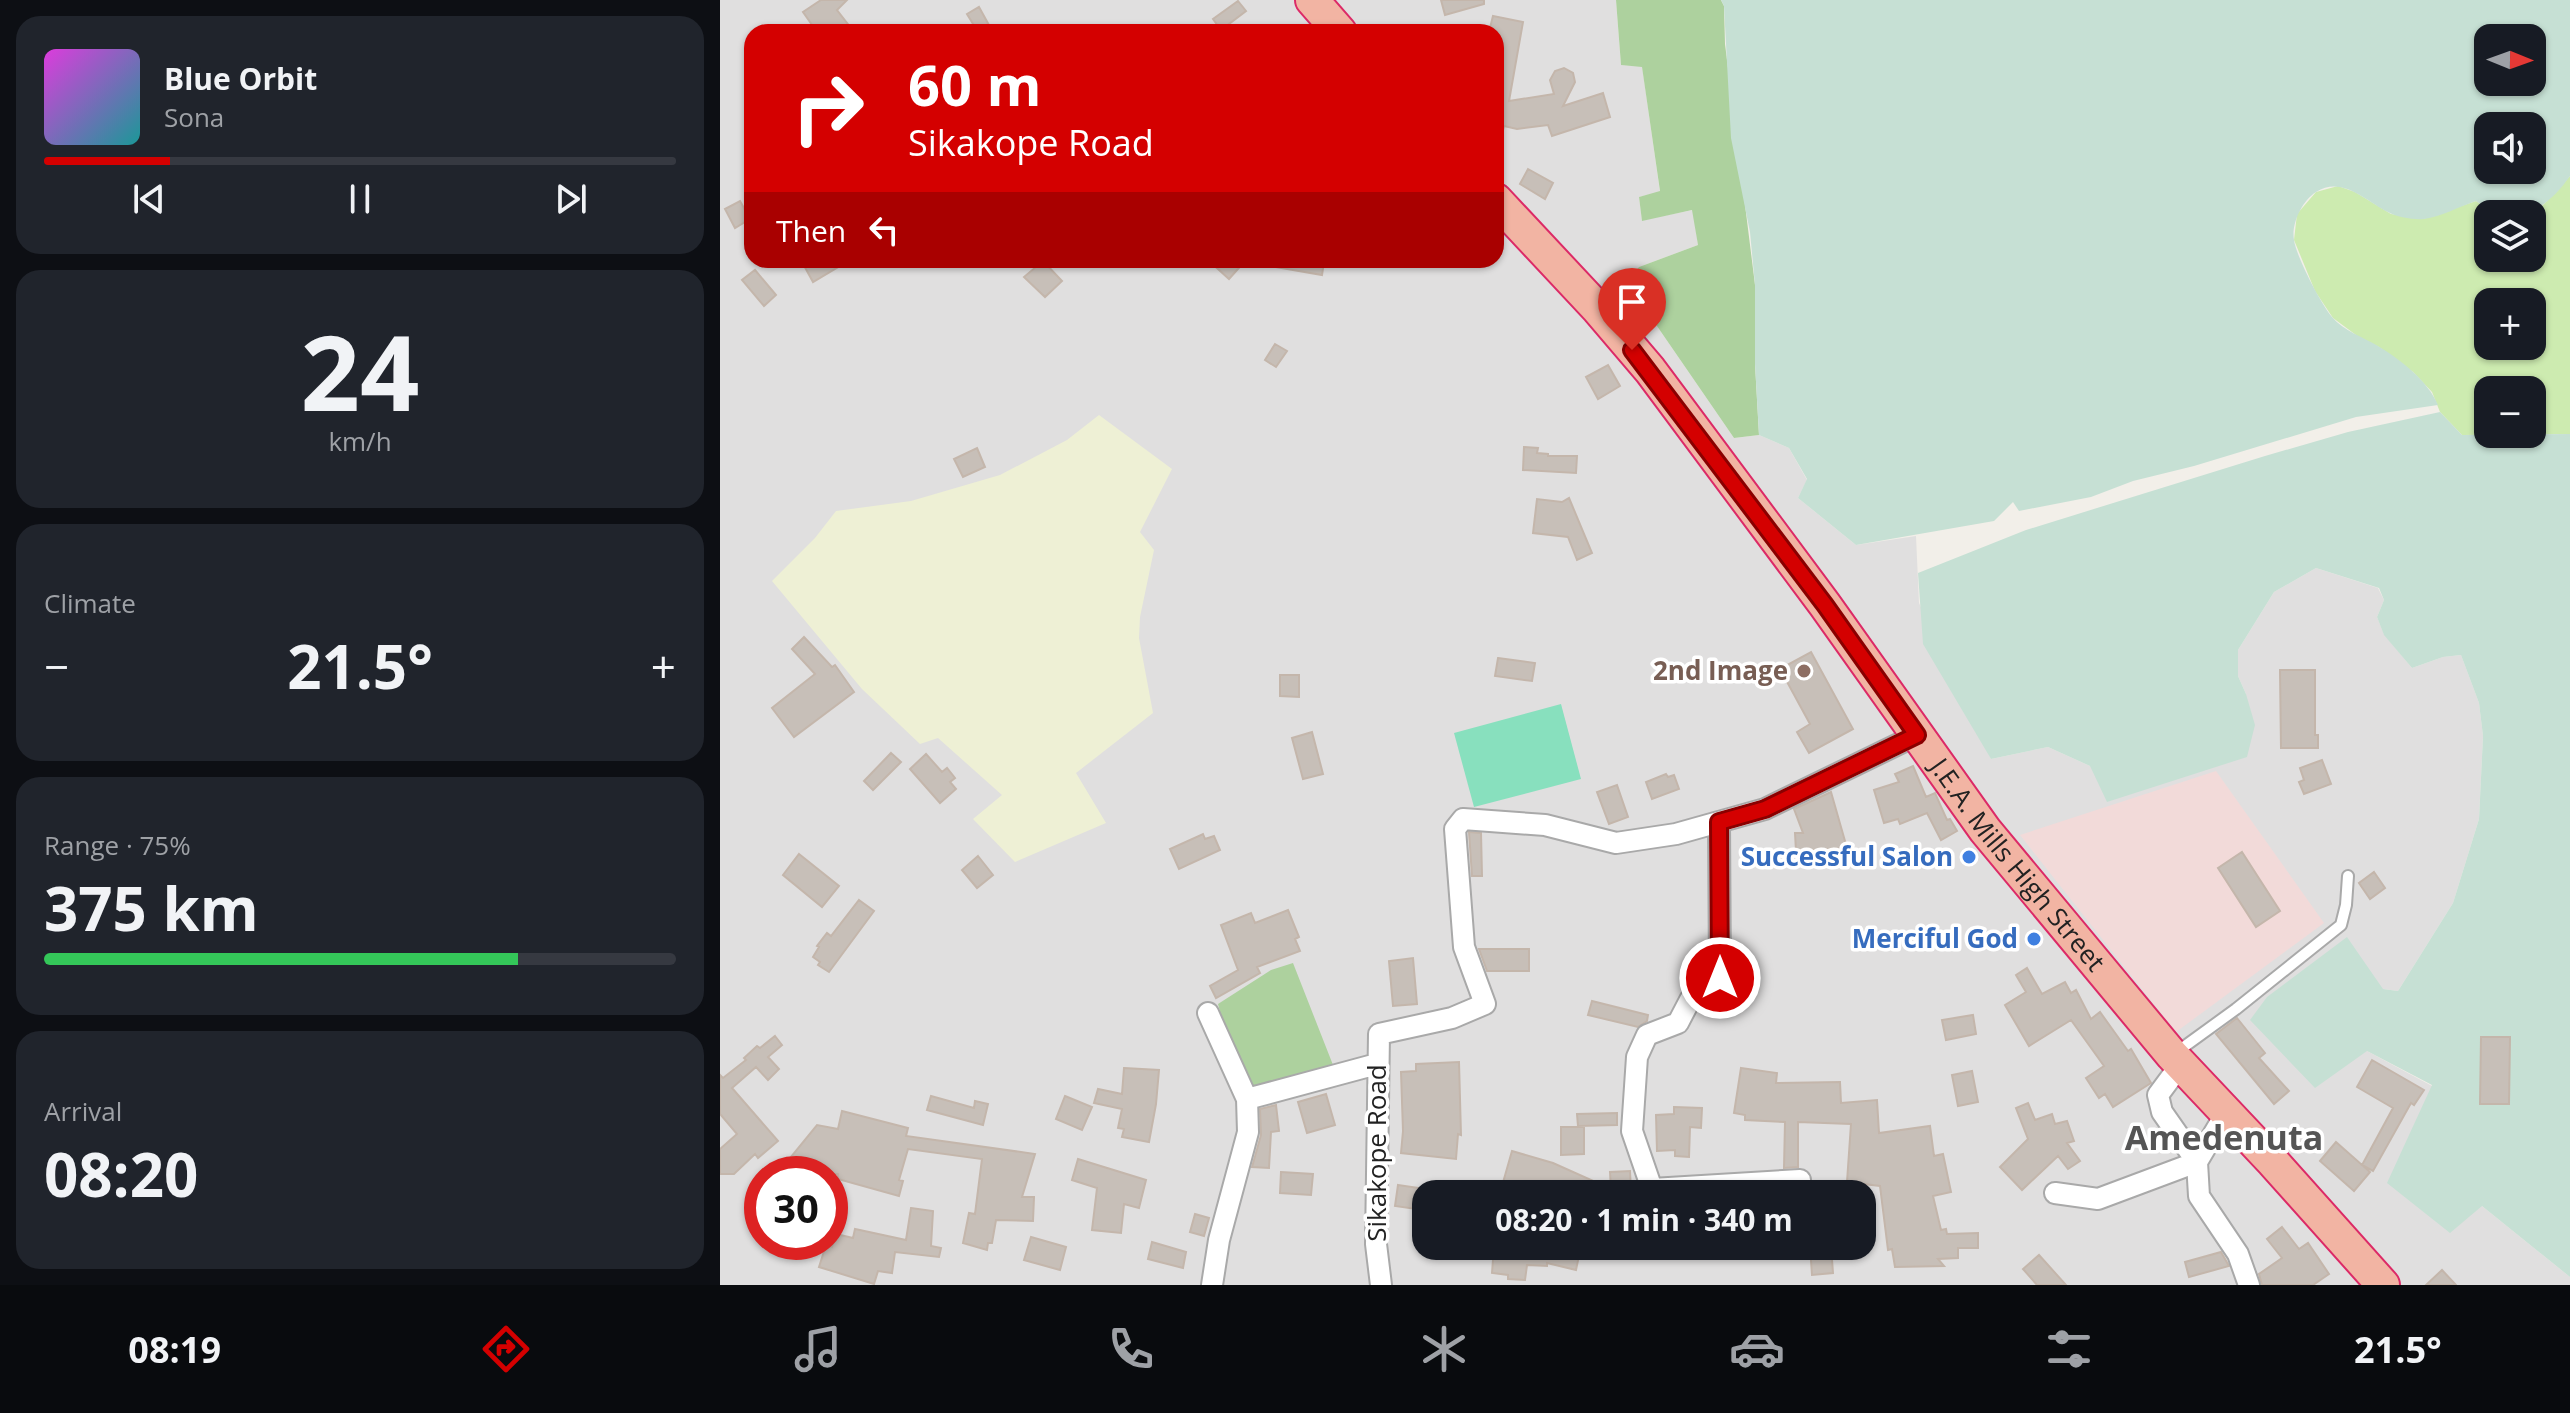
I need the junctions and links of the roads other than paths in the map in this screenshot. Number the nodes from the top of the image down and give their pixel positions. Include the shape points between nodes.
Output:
1 (1312, 0) edge
2 (1333, 24) edge
3 (1504, 209) edge
4 (1917, 735) junction
5 (1719, 822) junction
6 (2348, 876) dead end
7 (1208, 1013) dead end
8 (2177, 1060) junction
9 (1377, 1064) junction
10 (1247, 1099) junction
11 (2226, 1113) junction
12 (2197, 1162) junction
13 (1648, 1180) edge
14 (2055, 1193) dead end
15 (1212, 1285) edge
16 (1381, 1285) edge
17 (2249, 1285) edge
18 (2383, 1285) edge

1 - 2 highway
3 - 4 highway, J.E.A. Mills High Street via 1650,370
4 - 5 street, Sikakope Road via 1765,809
4 - 8 highway, J.E.A. Mills High Street via 1985,830
5 - 9 street, Sikakope Road via 1616,843 1545,825 1463,819 1455,829 1464,947 1485,1004 1452,1018 1379,1034
5 - 13 street via 1720,978 1690,1000 1678,1023 1647,1035 1637,1057 1632,1131
6 - 8 lane via 2341,925
7 - 10 street
8 - 11 highway, J.E.A. Mills High Street
8 - 12 street via 2158,1095 2162,1112
9 - 10 street
9 - 16 street, Sikakope Road via 1376,1244
10 - 15 street via 1248,1132
11 - 12 street
11 - 18 highway, J.E.A. Mills High Street
12 - 14 street via 2098,1199
12 - 17 street via 2199,1196 2238,1254

